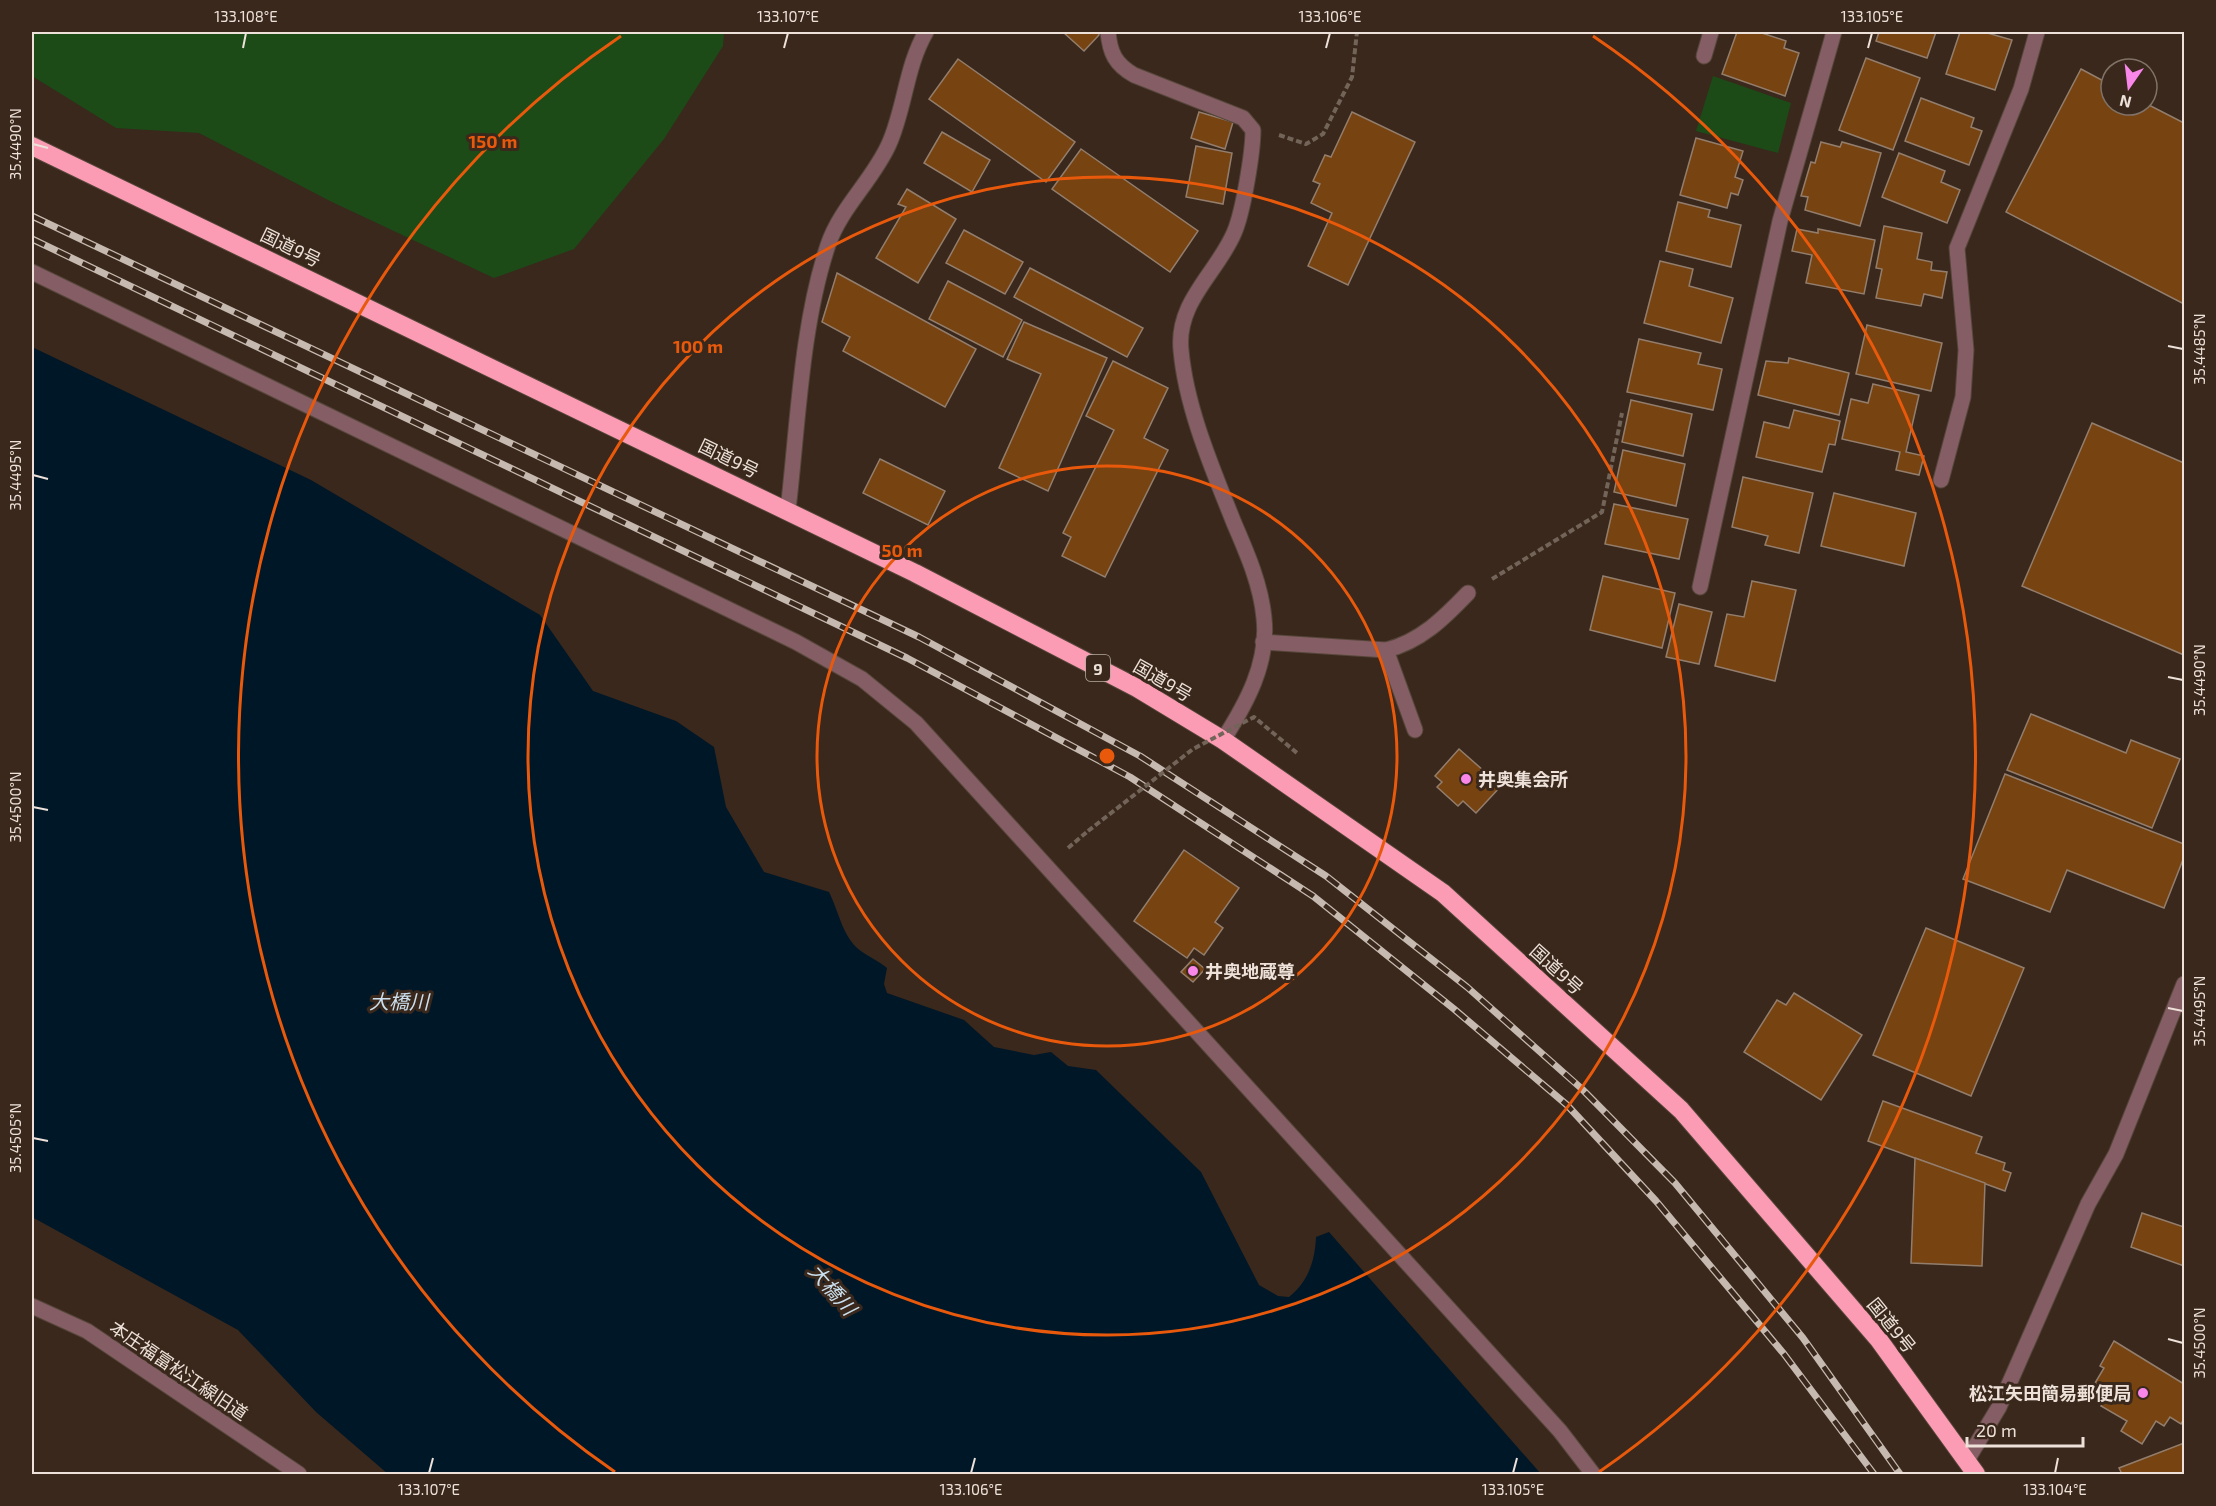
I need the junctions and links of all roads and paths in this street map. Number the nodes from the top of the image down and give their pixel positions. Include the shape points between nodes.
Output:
1 (926, 32) edge
2 (1107, 32) edge
3 (1357, 32) edge
4 (1711, 32) edge
5 (1834, 32) edge
6 (2037, 32) edge
7 (1704, 56) dead end
8 (1251, 125) junction
9 (32, 146) edge
10 (32, 272) edge
11 (1622, 413) dead end
12 (1941, 480) dead end
13 (788, 510) junction
14 (1700, 587) dead end
15 (1468, 593) joint
16 (1263, 642) junction
17 (1386, 650) junction
18 (1415, 730) dead end
19 (1222, 740) junction
20 (1297, 753) dead end
21 (1088, 831) dead end
22 (2184, 984) edge
23 (32, 1306) edge
24 (1972, 1467) edge
25 (299, 1474) edge
26 (1593, 1474) edge

1 - 13 street via 890,142 829,243 812,306
2 - 8 street via 1113,57 1121,67 1243,118
3 - 8 path via 1352,77 1323,134 1306,144
4 - 7 street
5 - 14 street via 1780,221
6 - 12 street via 2021,89 1957,248 1966,350 1963,397
8 - 16 street via 1253,136 1235,233 1190,302 1180,348 1210,462 1260,593
9 - 13 highway, 国道9号 / 9
10 - 26 street via 785,637 862,680 916,723 1552,1422
11 - 15 path via 1602,512
13 - 19 highway, 国道9号 / 9 via 1106,672
15 - 17 street via 1440,622 1405,645
16 - 17 street
16 - 19 street via 1250,697
17 - 18 street
19 - 24 highway, 国道9号 / 9 via 1443,893 1681,1110 1879,1340
20 - 21 path, bridge via 1254,717 1193,749
22 - 24 street via 2116,1154 2088,1204
23 - 25 street, 本庄福富松江線旧道 via 87,1331

